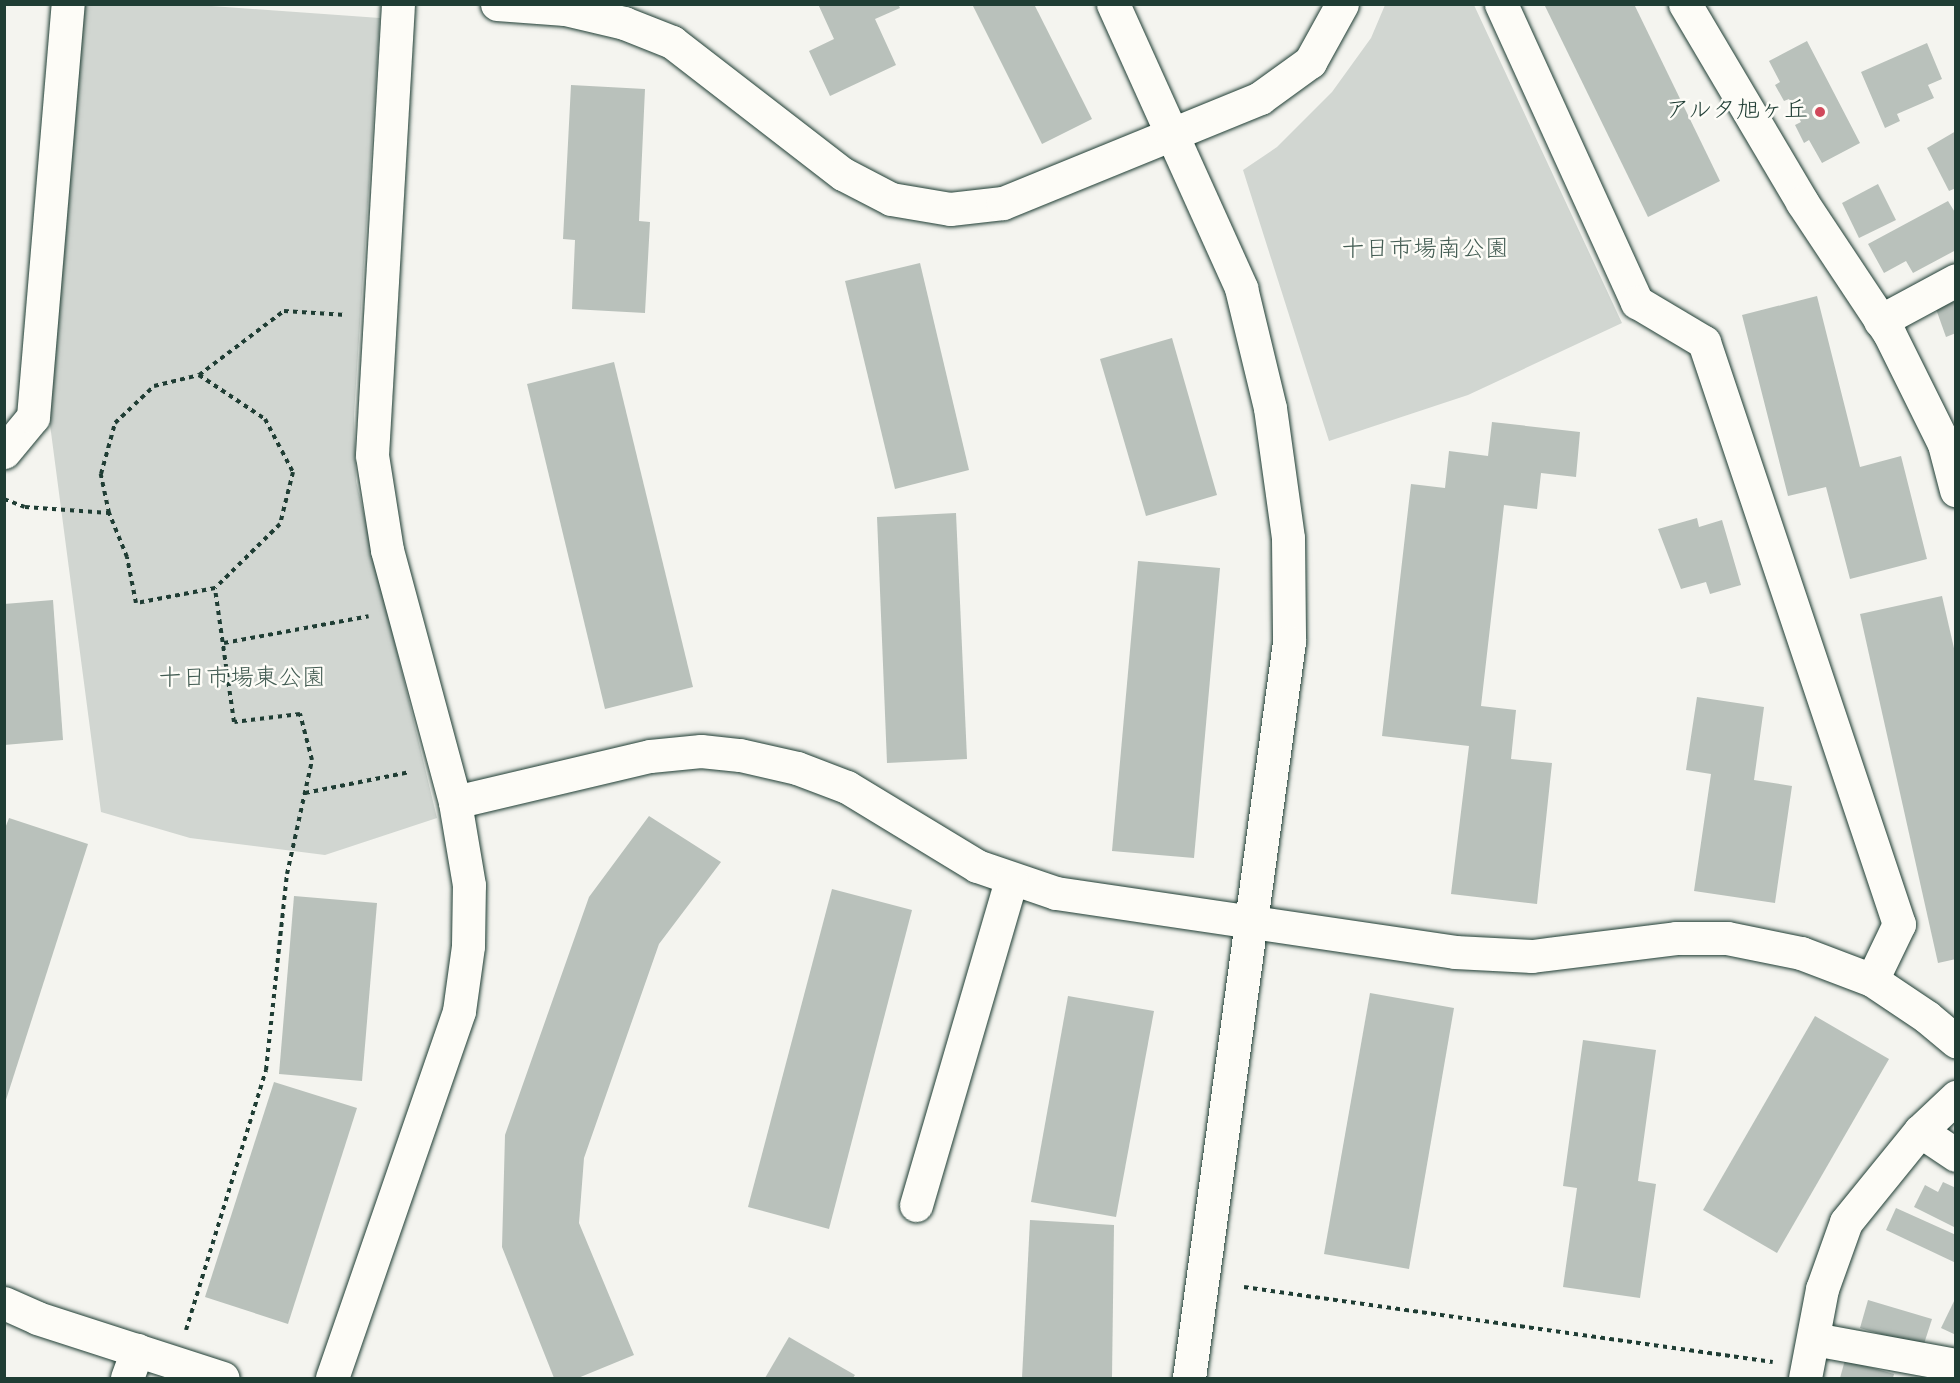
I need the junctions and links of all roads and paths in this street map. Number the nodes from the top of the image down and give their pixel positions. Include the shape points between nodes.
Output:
1 (68, 4) edge
2 (398, 4) edge
3 (497, 4) edge
4 (1113, 4) edge
5 (1342, 4) edge
6 (1501, 4) edge
7 (1685, 4) edge
8 (1174, 134) junction
9 (1956, 280) edge
10 (380, 318) junction
11 (1880, 321) junction
12 (199, 375) junction
13 (4, 452) edge
14 (1956, 490) edge
15 (4, 499) edge
16 (109, 513) junction
17 (215, 588) junction
18 (402, 610) junction
19 (224, 643) junction
20 (445, 764) junction
21 (305, 793) junction
22 (455, 802) junction
23 (1011, 880) junction
24 (1253, 921) junction
25 (1872, 980) junction
26 (1956, 1041) edge
27 (1956, 1097) edge
28 (1920, 1131) junction
29 (1956, 1155) edge
30 (916, 1205) dead end
31 (1244, 1287) dead end
32 (4, 1303) edge
33 (176, 1362) junction
34 (1810, 1362) edge
35 (132, 1364) edge
36 (1956, 1365) edge
37 (223, 1378) edge
38 (332, 1378) edge
39 (1189, 1378) edge

1 - 13 street via 33,417
2 - 10 street
3 - 8 street via 565,9 624,23 672,42 843,174 891,199 950,209 1004,203
4 - 8 street
5 - 8 street via 1310,62 1260,98
6 - 25 street via 1637,302 1704,342 1899,924
7 - 11 street via 1802,202
8 - 24 street via 1241,288 1270,408 1288,538 1289,642
9 - 11 street
10 - 12 path via 284,311
10 - 18 street via 372,455 387,550
11 - 14 street via 1944,444
12 - 16 path via 154,386 116,423 101,474
12 - 17 path via 265,419 293,472 280,524
15 - 16 path via 25,507
16 - 17 path via 127,557 136,603
17 - 19 path
18 - 19 path
18 - 20 street
19 - 21 path via 234,722 300,714 312,760
20 - 21 path
20 - 22 street
21 - 33 path via 287,874 266,1070
22 - 23 street via 650,756 701,752 740,755 797,768 847,787 977,866
22 - 38 street via 469,885 468,946 459,1011
23 - 24 street via 1056,893
23 - 30 street
24 - 25 street via 1455,952 1532,956 1676,938 1726,938 1801,953
24 - 39 street
25 - 26 street
27 - 28 street
28 - 29 street
28 - 34 street via 1846,1222 1822,1289
31 - 34 path
32 - 35 street
33 - 35 street
33 - 37 street
34 - 36 street

